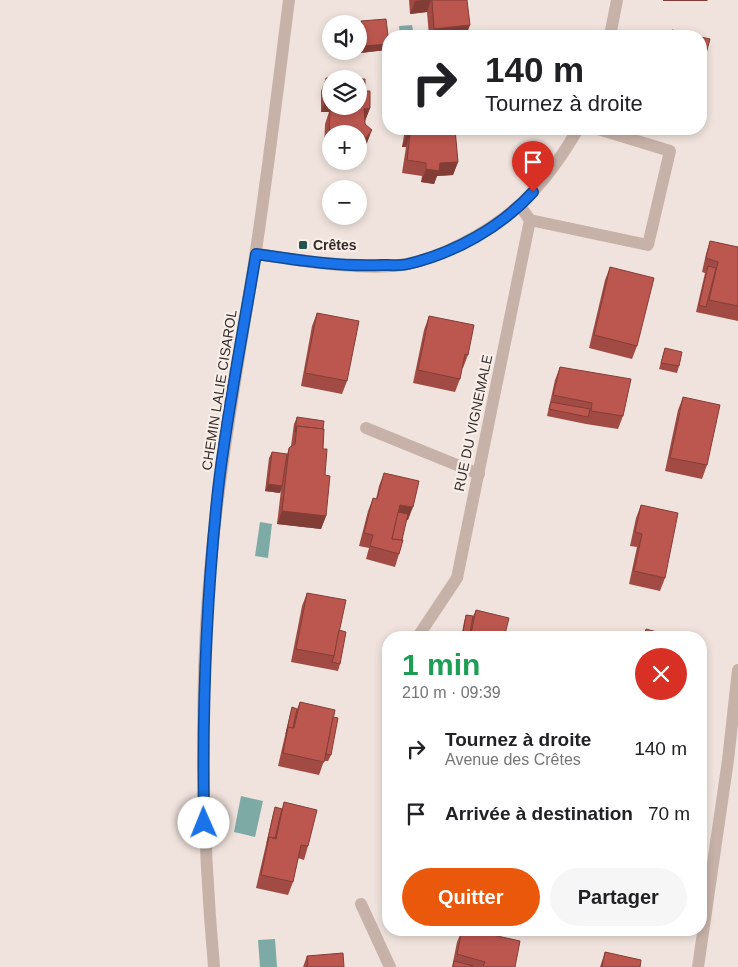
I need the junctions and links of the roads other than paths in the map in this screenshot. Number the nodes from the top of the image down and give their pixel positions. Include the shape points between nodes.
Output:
1 (289, 0) edge
2 (617, 0) edge
3 (611, 30) edge
4 (574, 135) edge
5 (618, 135) edge
6 (520, 206) junction
7 (530, 220) junction
8 (256, 254) junction
9 (366, 428) dead end
10 (479, 474) junction
11 (422, 631) edge
12 (738, 670) edge
13 (361, 904) dead end
14 (707, 905) edge
15 (702, 936) edge
16 (214, 967) edge
17 (390, 967) edge
18 (698, 967) edge

1 - 8 street, CHEMIN LALIE CISAROL
2 - 3 street
4 - 6 street via 558,163
5 - 7 street via 670,151 648,245
6 - 7 street
6 - 8 street via 490,229 446,251 407,264 355,265
7 - 10 street, RUE DU VIGNEMALE
8 - 16 street, CHEMIN LALIE CISAROL via 218,488 206,624 203,728 205,833
9 - 10 street
10 - 11 street, RUE DU VIGNEMALE via 457,578
12 - 14 street
13 - 17 street
15 - 18 street

